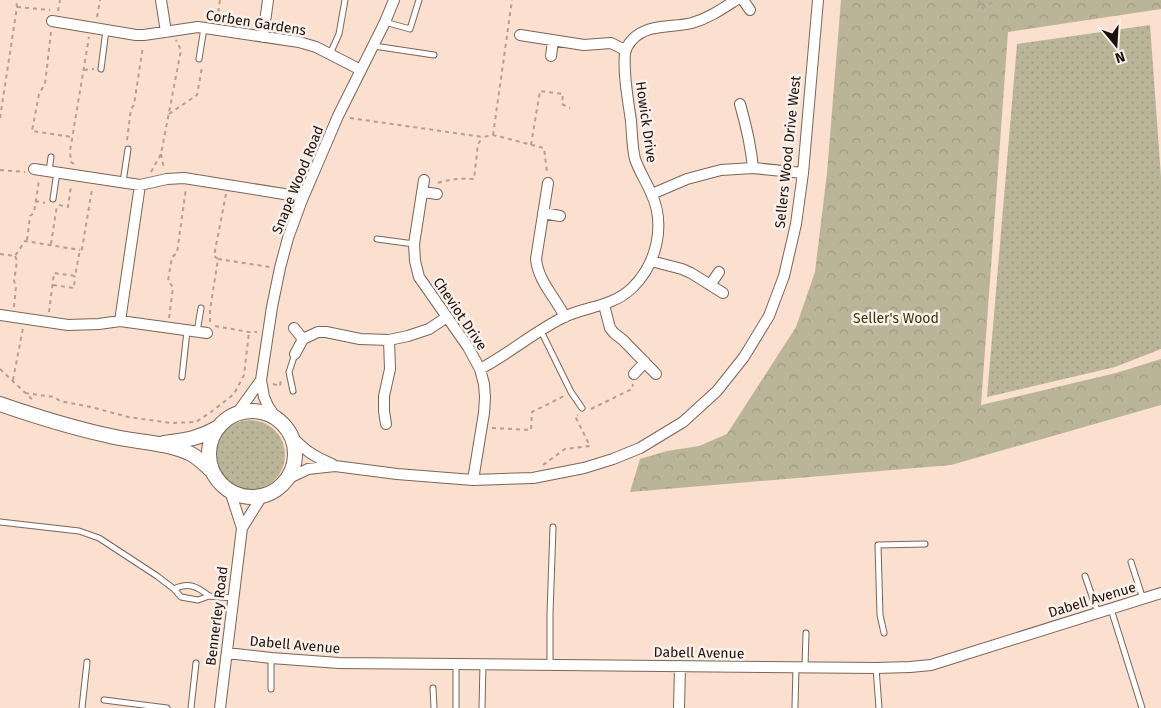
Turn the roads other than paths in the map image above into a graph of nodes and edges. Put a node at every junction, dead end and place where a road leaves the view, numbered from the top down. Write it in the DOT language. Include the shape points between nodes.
graph roads {
  1 [pos="161,0"];
  2 [pos="268,0"];
  3 [pos="345,0"];
  4 [pos="394,0"];
  5 [pos="419,0"];
  6 [pos="736,0"];
  7 [pos="742,0"];
  8 [pos="818,0"];
  9 [pos="750,10"];
  10 [pos="52,21"];
  11 [pos="385,22"];
  12 [pos="204,28"];
  13 [pos="106,30"];
  14 [pos="170,31"];
  15 [pos="520,35"];
  16 [pos="263,37"];
  17 [pos="553,41"];
  18 [pos="373,46"];
  19 [pos="625,50"];
  20 [pos="330,54"];
  21 [pos="434,55"];
  22 [pos="551,56"];
  23 [pos="199,59"];
  24 [pos="101,68"];
  25 [pos="361,70"];
  26 [pos="740,104"];
  27 [pos="128,149"];
  28 [pos="51,156"];
  29 [pos="753,168"];
  30 [pos="45,171"];
  31 [pos="803,173"];
  32 [pos="424,180"];
  33 [pos="123,182"];
  34 [pos="548,184"];
  35 [pos="140,185"];
  36 [pos="422,192"];
  37 [pos="437,194"];
  38 [pos="652,194"];
  39 [pos="53,198"];
  40 [pos="302,200"];
  41 [pos="543,214"];
  42 [pos="560,216"];
  43 [pos="376,238"];
  44 [pos="414,244"];
  45 [pos="651,261"];
  46 [pos="719,272"];
  47 [pos="710,285"];
  48 [pos="722,293"];
  49 [pos="604,305"];
  50 [pos="200,308"];
  51 [pos="0,315"];
  52 [pos="447,317"];
  53 [pos="565,317"];
  54 [pos="120,321"];
  55 [pos="294,328"];
  56 [pos="542,331"];
  57 [pos="197,332"];
  58 [pos="303,339"];
  59 [pos="389,340"];
  60 [pos="295,354"];
  61 [pos="645,362"];
  62 [pos="480,369"];
  63 [pos="634,374"];
  64 [pos="656,374"];
  65 [pos="182,377"];
  66 [pos="261,380"];
  67 [pos="293,392"];
  68 [pos="0,404"];
  69 [pos="372,410"];
  70 [pos="583,410"];
  71 [pos="384,411"];
  72 [pos="238,412"];
  73 [pos="276,418"];
  74 [pos="386,424"];
  75 [pos="217,427"];
  76 [pos="292,437"];
  77 [pos="156,444"];
  78 [pos="335,466"];
  79 [pos="212,472"];
  80 [pos="287,479"];
  81 [pos="473,480"];
  82 [pos="230,491"];
  83 [pos="262,496"];
  84 [pos="0,522"];
  85 [pos="553,527"];
  86 [pos="242,528"];
  87 [pos="925,544"];
  88 [pos="1131,562"];
  89 [pos="1085,576"];
  90 [pos="174,589"];
  91 [pos="1161,593"];
  92 [pos="209,596"];
  93 [pos="233,598"];
  94 [pos="1143,599"];
  95 [pos="1111,608"];
  96 [pos="1098,613"];
  97 [pos="806,633"];
  98 [pos="884,633"];
  99 [pos="226,653"];
  100 [pos="271,658"];
  101 [pos="87,662"];
  102 [pos="196,663"];
  103 [pos="456,664"];
  104 [pos="482,664"];
  105 [pos="550,665"];
  106 [pos="680,666"];
  107 [pos="800,668"];
  108 [pos="876,668"];
  109 [pos="433,688"];
  110 [pos="271,689"];
  111 [pos="104,700"];
  112 [pos="795,707"];
  113 [pos="82,708"];
  114 [pos="167,708"];
  115 [pos="192,708"];
  116 [pos="220,708"];
  117 [pos="434,708"];
  118 [pos="456,708"];
  119 [pos="482,708"];
  120 [pos="679,708"];
  121 [pos="879,708"];
  122 [pos="1142,708"];
  1 -- 14 [label="street"];
  2 -- 16 [label="street"];
  3 -- 20 [label="lane" via="339,34"];
  4 -- 11 [label="street, Snape Wood Road"];
  5 -- 11 [label="lane" via="410,29"];
  6 -- 19 [label="street" via="695,22 653,28 641,33"];
  7 -- 9 [label="street"];
  8 -- 31 [label="street, Sellers Wood Drive West"];
  10 -- 13 [label="street, Corben Gardens"];
  11 -- 18 [label="street, Snape Wood Road"];
  12 -- 14 [label="street, Corben Gardens"];
  12 -- 16 [label="street, Corben Gardens"];
  12 -- 23 [label="lane"];
  13 -- 14 [label="street, Corben Gardens" via="136,35"];
  13 -- 24 [label="lane"];
  15 -- 17 [label="street"];
  16 -- 20 [label="street, Corben Gardens" via="299,42"];
  17 -- 19 [label="street" via="584,45 611,43"];
  17 -- 22 [label="street"];
  18 -- 21 [label="lane"];
  18 -- 25 [label="street, Snape Wood Road"];
  19 -- 38 [label="street, Howick Drive" via="624,67 635,156 640,174"];
  20 -- 25 [label="street, Corben Gardens"];
  25 -- 40 [label="street, Snape Wood Road"];
  26 -- 29 [label="street"];
  27 -- 33 [label="lane"];
  28 -- 30 [label="lane"];
  29 -- 31 [label="street"];
  29 -- 38 [label="street" via="721,170 687,179"];
  30 -- 33 [label="street"];
  30 -- 39 [label="lane"];
  31 -- 81 [label="street, Sellers Wood Drive West" via="784,276 768,316 744,358 717,391 683,422 640,448 612,459 533,478"];
  32 -- 36 [label="street, Cheviot Drive"];
  33 -- 35 [label="street"];
  34 -- 41 [label="street"];
  35 -- 40 [label="street" via="187,178 284,194"];
  35 -- 54 [label="street"];
  36 -- 37 [label="street"];
  36 -- 44 [label="street, Cheviot Drive"];
  38 -- 45 [label="street, Howick Drive" via="658,218 657,242"];
  40 -- 66 [label="street, Snape Wood Road" via="280,268"];
  41 -- 42 [label="street"];
  41 -- 53 [label="street" via="537,268"];
  43 -- 44 [label="lane"];
  44 -- 52 [label="street, Cheviot Drive" via="419,277"];
  45 -- 47 [label="street" via="691,272"];
  45 -- 49 [label="street, Howick Drive" via="633,287"];
  46 -- 47 [label="street"];
  47 -- 48 [label="street"];
  49 -- 53 [label="street, Howick Drive"];
  49 -- 61 [label="street" via="610,328"];
  50 -- 57 [label="lane"];
  51 -- 54 [label="street" via="84,326"];
  52 -- 59 [label="street" via="429,329"];
  52 -- 62 [label="street, Cheviot Drive"];
  53 -- 56 [label="street, Howick Drive"];
  54 -- 57 [label="street"];
  55 -- 58 [label="street"];
  56 -- 62 [label="street, Howick Drive"];
  56 -- 70 [label="lane"];
  57 -- 65 [label="lane"];
  58 -- 59 [label="street" via="326,332 360,339"];
  58 -- 60 [label="street"];
  59 -- 71 [label="street" via="390,369"];
  60 -- 67 [label="lane" via="289,372"];
  61 -- 63 [label="street"];
  61 -- 64 [label="street"];
  62 -- 81 [label="street, Cheviot Drive" via="485,397"];
  66 -- 72 [label="street, Snape Wood Road"];
  66 -- 73 [label="street, Snape Wood Road" via="264,397"];
  68 -- 77 [label="street" via="108,436"];
  69 -- 71 [label="street"];
  71 -- 74 [label="street"];
  72 -- 73 [label="street" via="256,410"];
  72 -- 75 [label="street"];
  73 -- 76 [label="street"];
  75 -- 77 [label="street" via="196,438"];
  75 -- 79 [label="street" via="208,454"];
  76 -- 78 [label="street, Sellers Wood Drive West" via="305,451"];
  76 -- 80 [label="street" via="295,456"];
  77 -- 79 [label="street" via="192,455"];
  78 -- 80 [label="street, Sellers Wood Drive West" via="308,469"];
  78 -- 81 [label="street, Sellers Wood Drive West"];
  79 -- 82 [label="street"];
  80 -- 83 [label="street" via="276,490"];
  82 -- 83 [label="street" via="246,497"];
  82 -- 86 [label="street, Bennerley Road"];
  83 -- 86 [label="street, Bennerley Road"];
  84 -- 90 [label="lane" via="89,534"];
  85 -- 105 [label="lane"];
  86 -- 93 [label="street, Bennerley Road"];
  87 -- 98 [label="lane" via="878,545 880,615"];
  88 -- 94 [label="lane"];
  89 -- 96 [label="lane"];
  90 -- 92 [label="lane" via="181,597 198,600"];
  90 -- 92 [label="lane" via="183,584 200,588"];
  91 -- 94 [label="street, Dabell Avenue"];
  92 -- 93 [label="lane"];
  93 -- 99 [label="street, Bennerley Road"];
  94 -- 95 [label="street, Dabell Avenue"];
  95 -- 96 [label="street, Dabell Avenue"];
  95 -- 122 [label="lane"];
  96 -- 108 [label="street, Dabell Avenue" via="931,664"];
  97 -- 107 [label="lane"];
  99 -- 100 [label="street, Dabell Avenue"];
  99 -- 116 [label="street, Bennerley Road"];
  100 -- 103 [label="street, Dabell Avenue" via="339,663"];
  100 -- 110 [label="lane"];
  101 -- 113 [label="lane"];
  102 -- 115 [label="lane"];
  103 -- 104 [label="street, Dabell Avenue"];
  103 -- 118 [label="lane"];
  104 -- 105 [label="street, Dabell Avenue"];
  104 -- 119 [label="lane"];
  105 -- 106 [label="street, Dabell Avenue"];
  106 -- 107 [label="street, Dabell Avenue"];
  106 -- 120 [label="street"];
  107 -- 108 [label="street, Dabell Avenue"];
  107 -- 112 [label="lane"];
  108 -- 121 [label="lane"];
  109 -- 117 [label="lane"];
  111 -- 114 [label="lane"];
}
